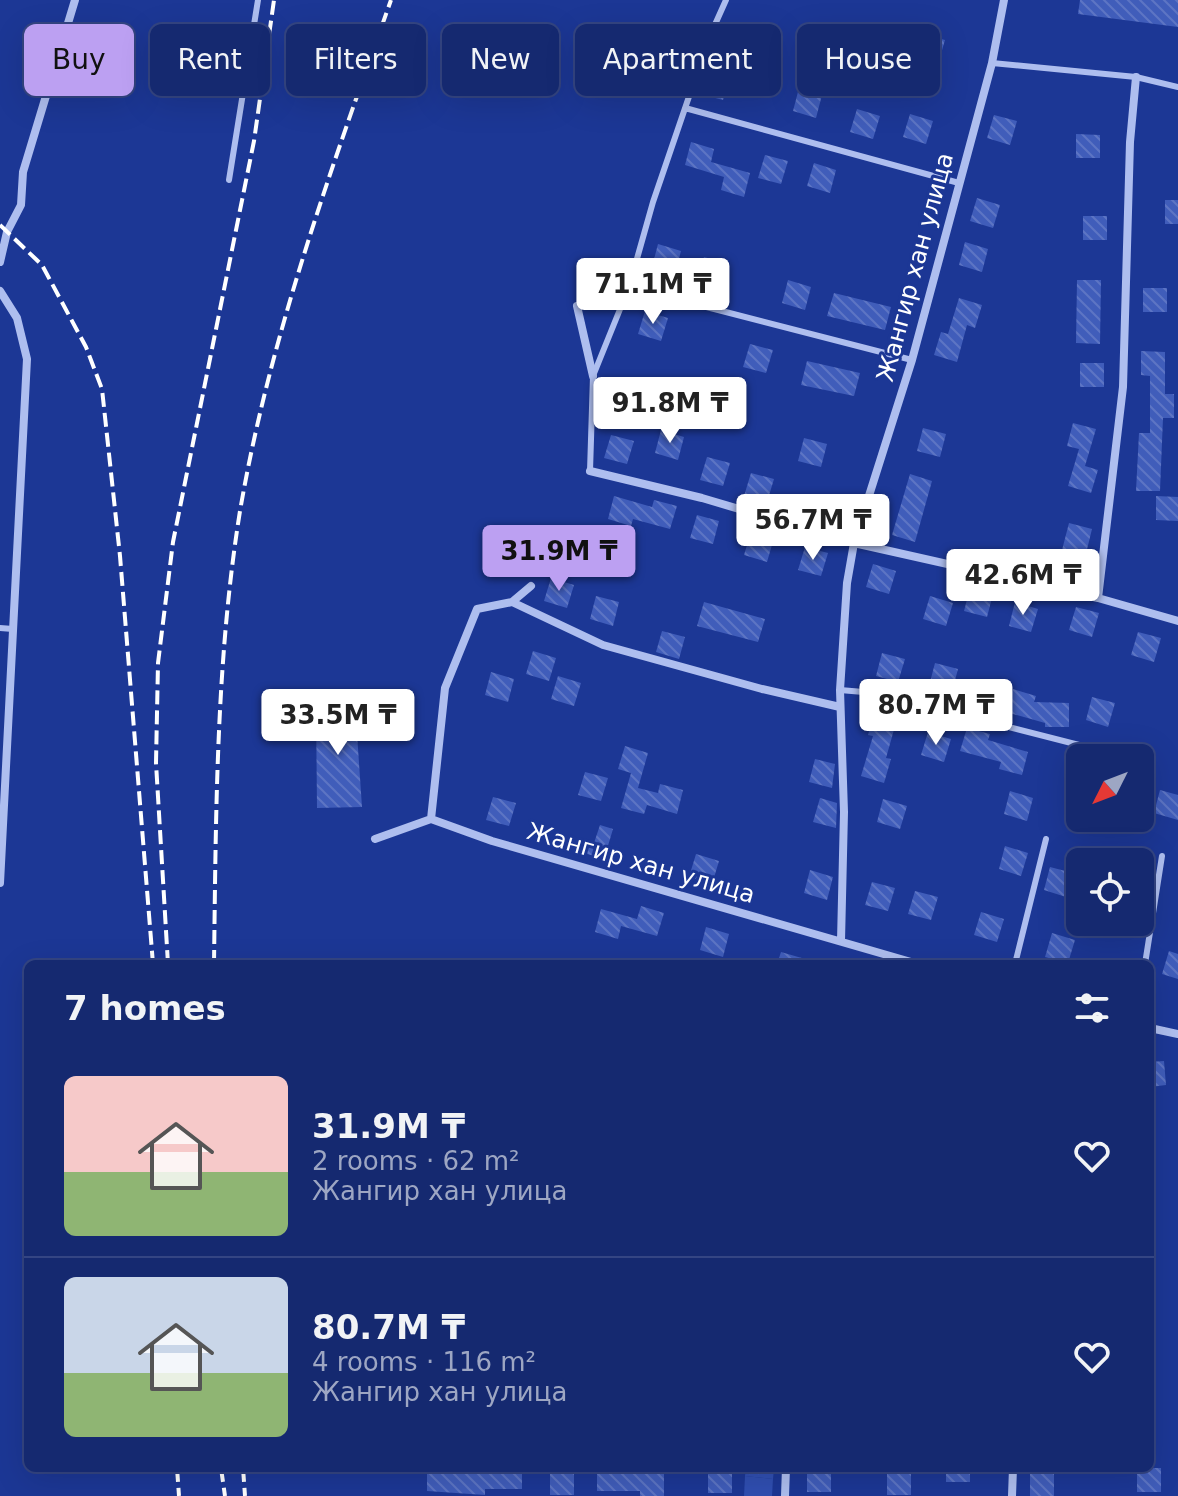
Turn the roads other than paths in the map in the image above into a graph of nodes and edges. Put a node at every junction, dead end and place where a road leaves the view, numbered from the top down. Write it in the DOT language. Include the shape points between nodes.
graph roads {
  1 [pos="75,0"];
  2 [pos="258,0"];
  3 [pos="726,0"];
  4 [pos="1004,0"];
  5 [pos="992,63"];
  6 [pos="1136,77"];
  7 [pos="1178,87"];
  8 [pos="685,108"];
  9 [pos="229,180"];
  10 [pos="959,183"];
  11 [pos="0,262"];
  12 [pos="629,287"];
  13 [pos="0,291"];
  14 [pos="577,306"];
  15 [pos="912,360"];
  16 [pos="593,376"];
  17 [pos="590,471"];
  18 [pos="854,543"];
  19 [pos="531,586"];
  20 [pos="1098,598"];
  21 [pos="512,602"];
  22 [pos="1178,621"];
  23 [pos="0,628"];
  24 [pos="13,629"];
  25 [pos="840,690"];
  26 [pos="840,707"];
  27 [pos="1075,744"];
  28 [pos="431,819"];
  29 [pos="375,839"];
  30 [pos="1046,839"];
  31 [pos="1162,856"];
  32 [pos="0,883"];
  33 [pos="841,941"];
  34 [pos="905,960"];
  35 [pos="1016,960"];
  36 [pos="1146,960"];
  37 [pos="1154,1029"];
  38 [pos="1178,1034"];
  39 [pos="786,1472"];
  40 [pos="1013,1472"];
  41 [pos="785,1496"];
  42 [pos="1012,1496"];
  1 -- 11 [label="street" via="23,172 21,205"];
  2 -- 9 [label="lane"];
  3 -- 8 [label="lane"];
  4 -- 5 [label="street, Жангир хан улица"];
  5 -- 6 [label="lane"];
  5 -- 10 [label="street, Жангир хан улица"];
  6 -- 7 [label="lane"];
  6 -- 20 [label="street" via="1123,387"];
  8 -- 10 [label="lane"];
  8 -- 12 [label="lane"];
  10 -- 15 [label="street, Жангир хан улица"];
  12 -- 15 [label="lane"];
  12 -- 16 [label="lane"];
  13 -- 24 [label="street" via="17,318 27,359"];
  14 -- 16 [label="street"];
  15 -- 18 [label="street, Жангир хан улица"];
  16 -- 17 [label="lane"];
  17 -- 18 [label="street"];
  18 -- 20 [label="street"];
  18 -- 25 [label="street, Жангир хан улица"];
  19 -- 21 [label="street"];
  20 -- 22 [label="street"];
  21 -- 26 [label="street" via="603,645"];
  21 -- 28 [label="street" via="477,609 445,688"];
  23 -- 24 [label="lane"];
  24 -- 32 [label="street"];
  25 -- 26 [label="street, Жангир хан улица"];
  25 -- 27 [label="lane" via="890,697"];
  26 -- 33 [label="street, Жангир хан улица"];
  28 -- 29 [label="street"];
  28 -- 33 [label="street, Жангир хан улица"];
  30 -- 35 [label="lane"];
  31 -- 36 [label="lane"];
  33 -- 34 [label="street, Жангир хан улица"];
  37 -- 38 [label="street"];
  39 -- 41 [label="street"];
  40 -- 42 [label="street"];
}
